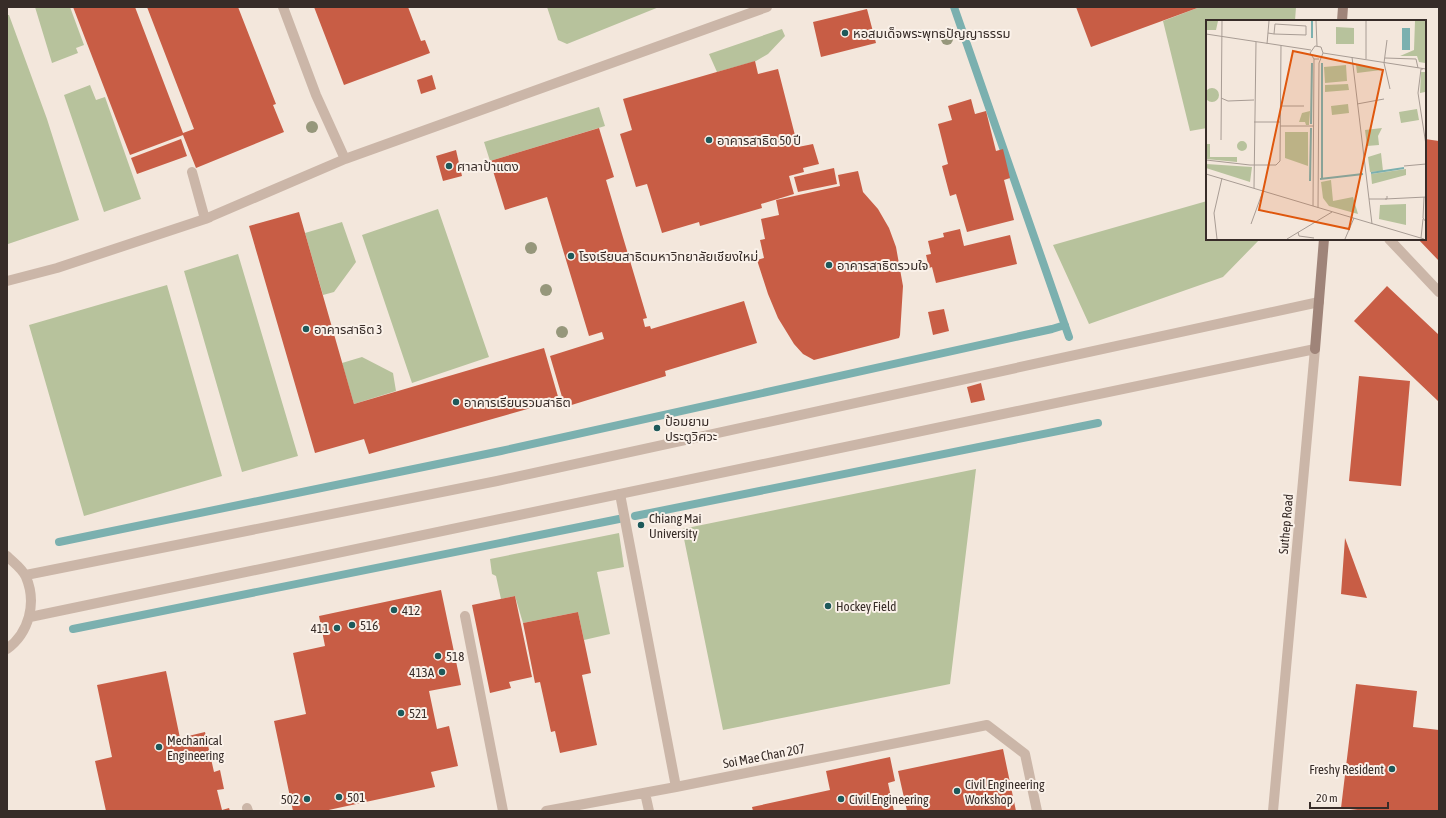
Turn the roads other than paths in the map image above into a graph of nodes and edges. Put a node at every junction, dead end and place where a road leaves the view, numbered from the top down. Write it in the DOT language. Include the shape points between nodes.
graph roads {
  1 [pos="283,7"];
  2 [pos="767,7"];
  3 [pos="1343,7"];
  4 [pos="1342,20"];
  5 [pos="344,159"];
  6 [pos="192,172"];
  7 [pos="205,220"];
  8 [pos="1324,240"];
  9 [pos="1391,240"];
  10 [pos="7,281"];
  11 [pos="1439,292"];
  12 [pos="1319,302"];
  13 [pos="1314,349"];
  14 [pos="620,494"];
  15 [pos="7,556"];
  16 [pos="26,575"];
  17 [pos="465,616"];
  18 [pos="30,617"];
  19 [pos="7,649"];
  20 [pos="676,787"];
  21 [pos="645,793"];
  22 [pos="503,811"];
  23 [pos="546,811"];
  24 [pos="649,811"];
  25 [pos="1037,811"];
  26 [pos="1273,811"];
  1 -- 5 [label="street" via="316,95"];
  2 -- 5 [label="street"];
  3 -- 4 [label="main road"];
  5 -- 7 [label="street"];
  6 -- 7 [label="street"];
  7 -- 10 [label="street" via="57,268"];
  8 -- 12 [label="main road, Suthep Road"];
  9 -- 11 [label="street"];
  12 -- 13 [label="main road, Suthep Road"];
  12 -- 16 [label="street" via="496,481"];
  13 -- 14 [label="street"];
  13 -- 26 [label="street, Suthep Road"];
  14 -- 18 [label="street"];
  14 -- 20 [label="street"];
  15 -- 16 [label="street"];
  16 -- 18 [label="street" via="30,591"];
  17 -- 22 [label="street"];
  18 -- 19 [label="street" via="18,641"];
  20 -- 21 [label="street, Soi Mae Chan 207"];
  20 -- 25 [label="street, Soi Mae Chan 207" via="987,725 1025,754"];
  21 -- 23 [label="street, Soi Mae Chan 207"];
  21 -- 24 [label="street"];
}
